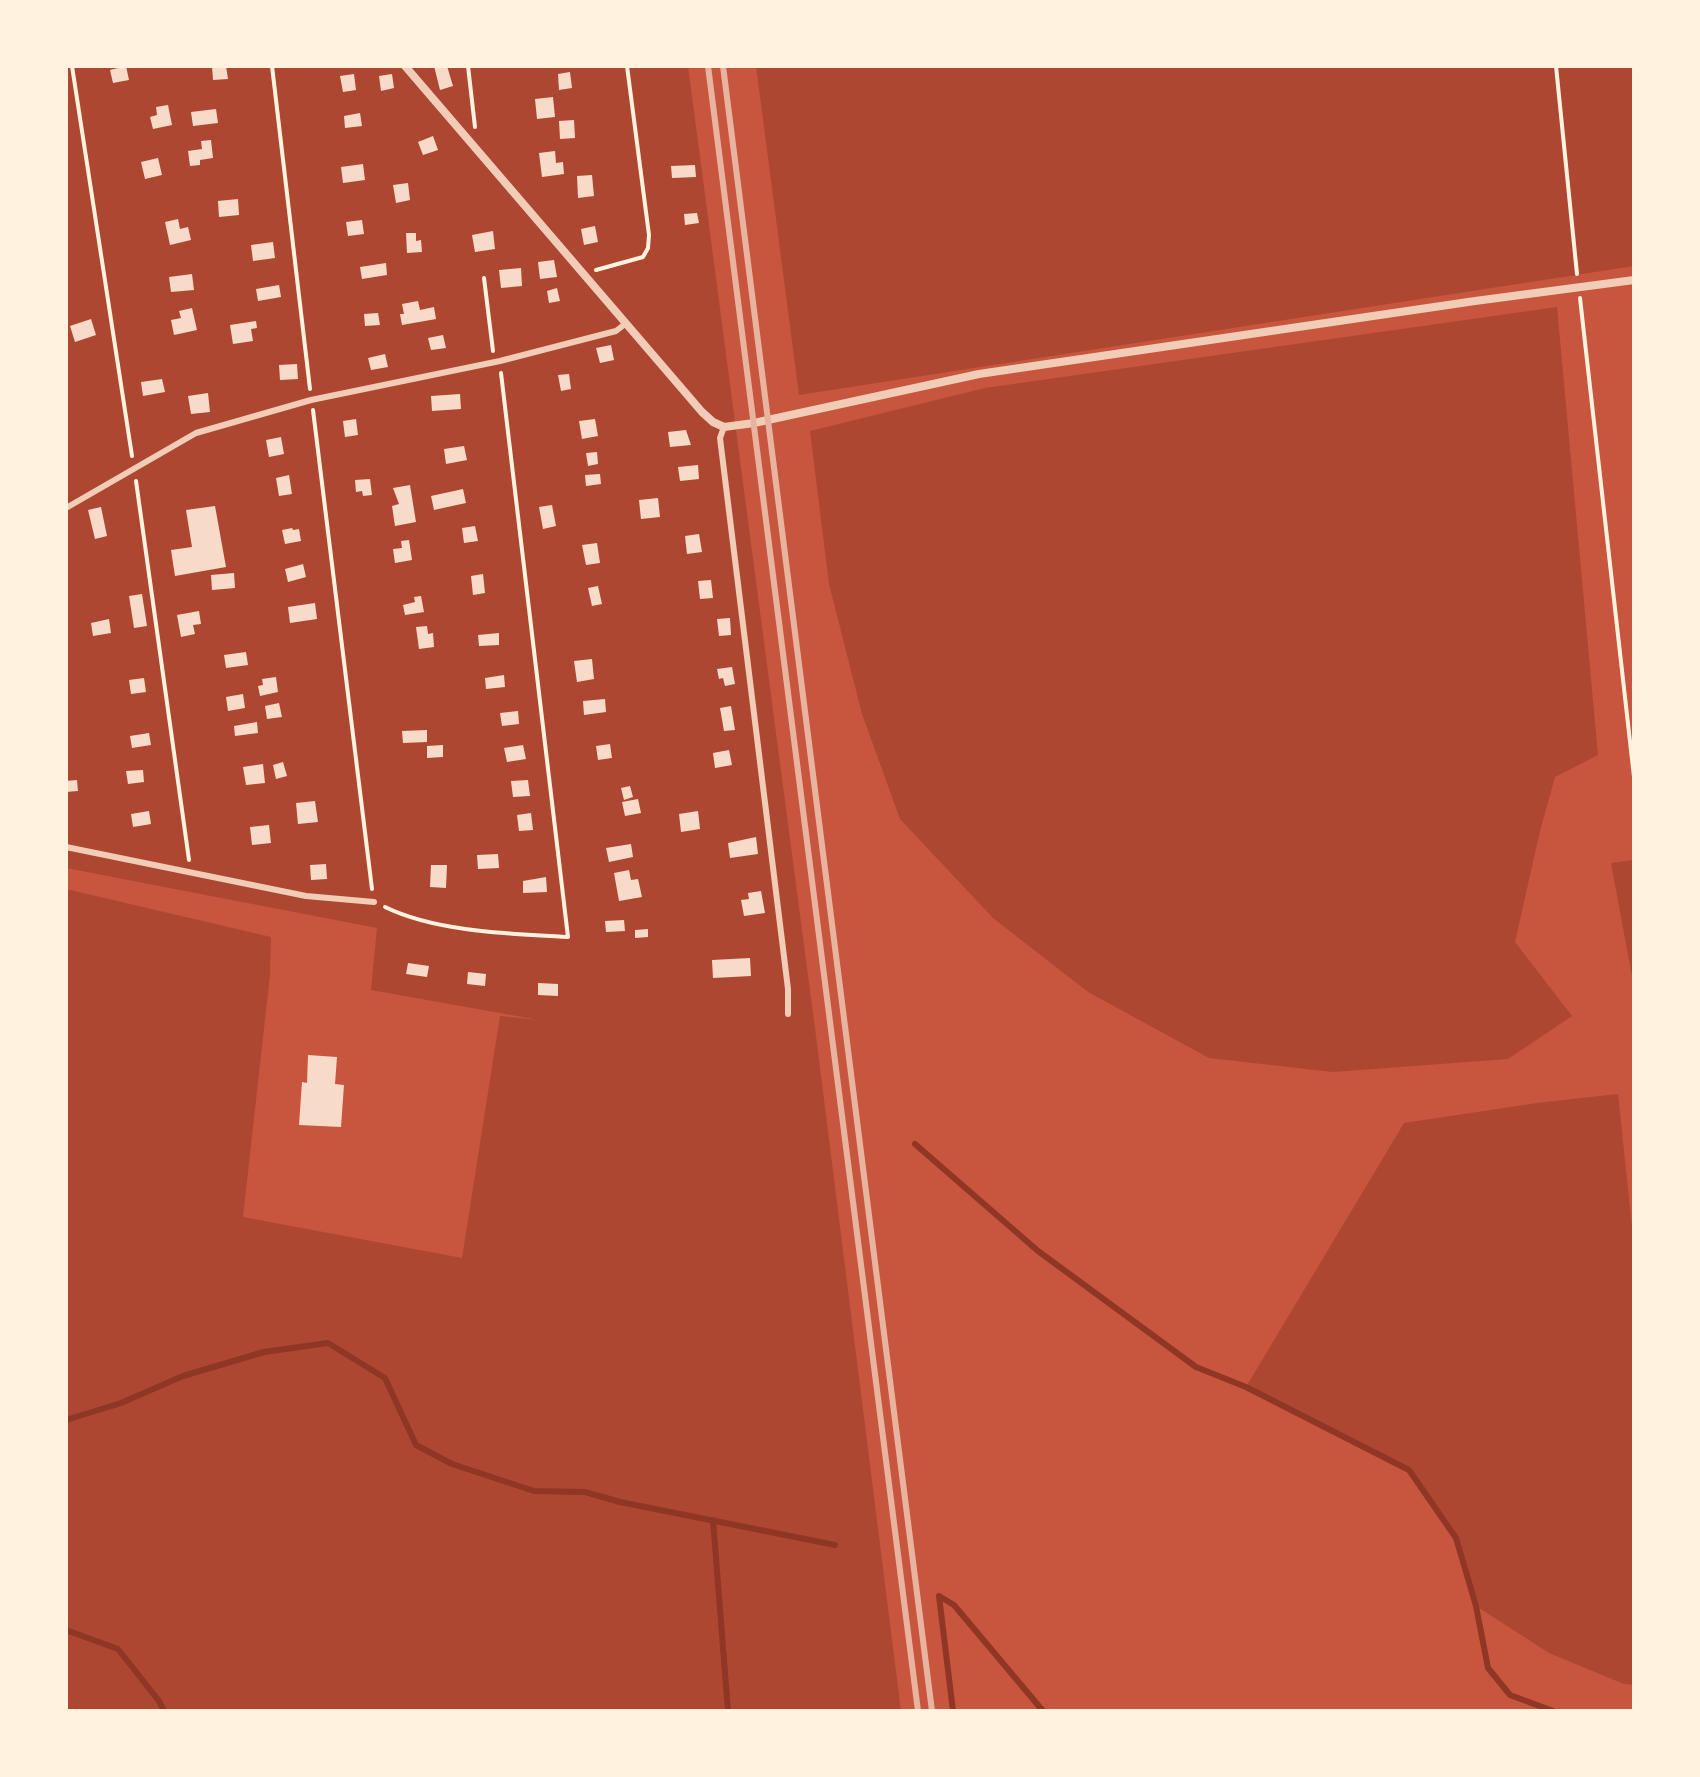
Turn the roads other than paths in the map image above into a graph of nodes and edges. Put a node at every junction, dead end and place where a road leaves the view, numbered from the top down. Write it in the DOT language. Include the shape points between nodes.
graph roads {
  1 [pos="405,66"];
  2 [pos="1634,280"];
  3 [pos="625,324"];
  4 [pos="724,427"];
  5 [pos="66,508"];
  6 [pos="66,847"];
  7 [pos="374,902"];
  8 [pos="788,1014"];
  1 -- 3 [label="street"];
  2 -- 4 [label="street" via="979,374"];
  3 -- 4 [label="street" via="702,412"];
  3 -- 5 [label="lane" via="616,331 311,400 196,433"];
  4 -- 8 [label="lane" via="720,438"];
  6 -- 7 [label="lane" via="306,896"];
}
